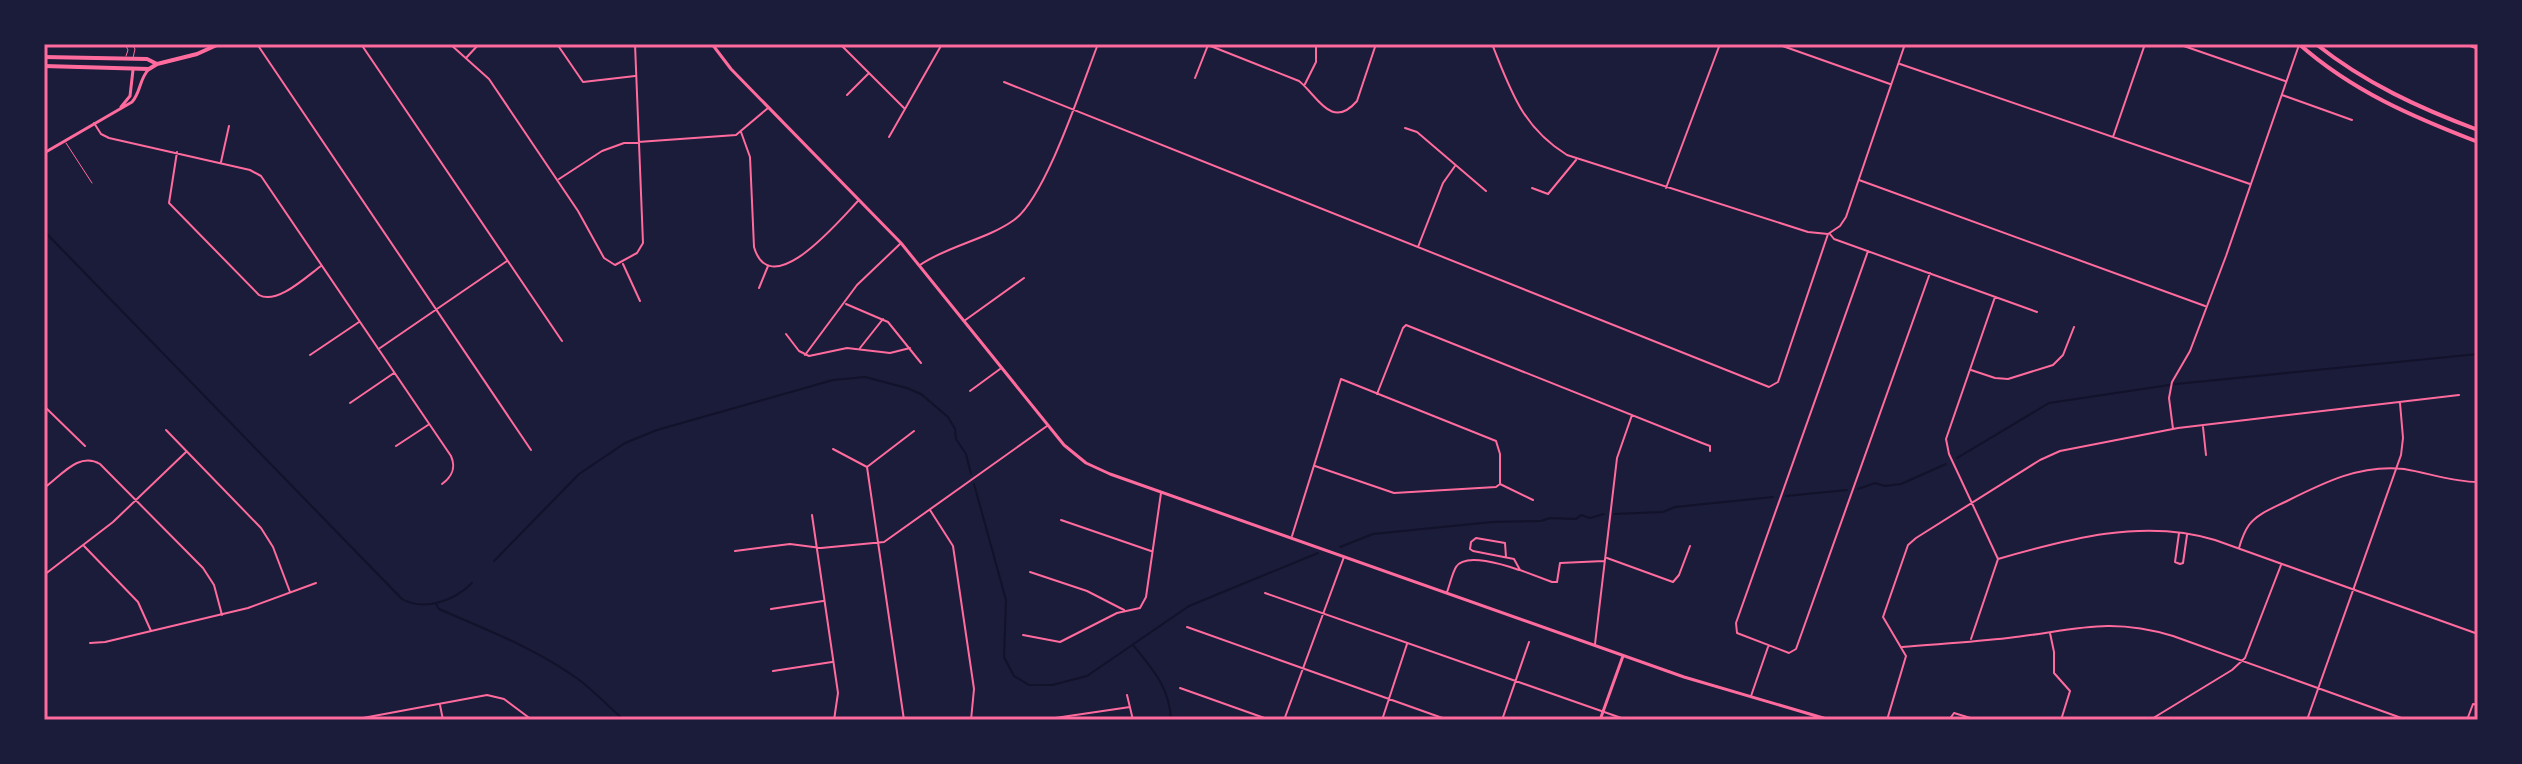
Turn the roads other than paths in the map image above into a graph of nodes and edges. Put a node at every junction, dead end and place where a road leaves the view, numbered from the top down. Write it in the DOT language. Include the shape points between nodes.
graph roads {
  1 [pos="125,44"];
  2 [pos="132,44"];
  3 [pos="217,44"];
  4 [pos="257,44"];
  5 [pos="361,44"];
  6 [pos="450,44"];
  7 [pos="479,44"];
  8 [pos="557,44"];
  9 [pos="635,44"];
  10 [pos="712,44"];
  11 [pos="840,44"];
  12 [pos="942,44"];
  13 [pos="1098,44"];
  14 [pos="1208,44"];
  15 [pos="1316,44"];
  16 [pos="1376,44"];
  17 [pos="1492,44"];
  18 [pos="1720,44"];
  19 [pos="1777,44"];
  20 [pos="1905,44"];
  21 [pos="2145,44"];
  22 [pos="2178,44"];
  23 [pos="2299,44"];
  24 [pos="2316,44"];
  25 [pos="2465,44"];
  26 [pos="2478,49"];
  27 [pos="44,57"];
  28 [pos="466,59"];
  29 [pos="120,60"];
  30 [pos="132,60"];
  31 [pos="154,63"];
  32 [pos="1899,63"];
  33 [pos="44,66"];
  34 [pos="149,69"];
  35 [pos="116,70"];
  36 [pos="133,70"];
  37 [pos="869,73"];
  38 [pos="637,75"];
  39 [pos="1195,78"];
  40 [pos="1004,82"];
  41 [pos="2286,82"];
  42 [pos="1304,85"];
  43 [pos="1891,85"];
  44 [pos="847,95"];
  45 [pos="2282,95"];
  46 [pos="769,107"];
  47 [pos="118,109"];
  48 [pos="905,109"];
  49 [pos="1072,110"];
  50 [pos="2352,120"];
  51 [pos="93,123"];
  52 [pos="229,126"];
  53 [pos="1405,128"];
  54 [pos="2478,130"];
  55 [pos="741,132"];
  56 [pos="889,137"];
  57 [pos="2113,137"];
  58 [pos="64,141"];
  59 [pos="639,141"];
  60 [pos="2478,142"];
  61 [pos="177,152"];
  62 [pos="44,153"];
  63 [pos="1577,159"];
  64 [pos="221,163"];
  65 [pos="1456,165"];
  66 [pos="557,180"];
  67 [pos="1859,180"];
  68 [pos="92,183"];
  69 [pos="2251,184"];
  70 [pos="1532,188"];
  71 [pos="1666,188"];
  72 [pos="1486,191"];
  73 [pos="860,199"];
  74 [pos="1829,234"];
  75 [pos="901,243"];
  76 [pos="1418,247"];
  77 [pos="1868,251"];
  78 [pos="508,261"];
  79 [pos="622,263"];
  80 [pos="322,265"];
  81 [pos="768,265"];
  82 [pos="920,265"];
  83 [pos="1930,273"];
  84 [pos="1024,278"];
  85 [pos="759,288"];
  86 [pos="1995,297"];
  87 [pos="640,301"];
  88 [pos="845,303"];
  89 [pos="2207,307"];
  90 [pos="436,311"];
  91 [pos="2037,312"];
  92 [pos="883,319"];
  93 [pos="964,321"];
  94 [pos="360,322"];
  95 [pos="2074,327"];
  96 [pos="786,334"];
  97 [pos="562,341"];
  98 [pos="910,348"];
  99 [pos="379,349"];
  100 [pos="860,349"];
  101 [pos="310,355"];
  102 [pos="805,355"];
  103 [pos="921,363"];
  104 [pos="1001,369"];
  105 [pos="1970,369"];
  106 [pos="395,373"];
  107 [pos="970,391"];
  108 [pos="1377,394"];
  109 [pos="2459,395"];
  110 [pos="2400,402"];
  111 [pos="350,403"];
  112 [pos="44,406"];
  113 [pos="1632,415"];
  114 [pos="429,424"];
  115 [pos="2203,425"];
  116 [pos="1047,426"];
  117 [pos="2173,429"];
  118 [pos="166,430"];
  119 [pos="914,431"];
  120 [pos="85,446"];
  121 [pos="396,446"];
  122 [pos="833,449"];
  123 [pos="531,450"];
  124 [pos="187,451"];
  125 [pos="1710,451"];
  126 [pos="2206,455"];
  127 [pos="1314,466"];
  128 [pos="867,467"];
  129 [pos="2396,469"];
  130 [pos="2478,482"];
  131 [pos="442,484"];
  132 [pos="1500,484"];
  133 [pos="44,488"];
  134 [pos="1162,492"];
  135 [pos="137,500"];
  136 [pos="1533,500"];
  137 [pos="1973,502"];
  138 [pos="930,510"];
  139 [pos="812,515"];
  140 [pos="1061,520"];
  141 [pos="2179,532"];
  142 [pos="2187,533"];
  143 [pos="1292,537"];
  144 [pos="879,542"];
  145 [pos="83,545"];
  146 [pos="1690,546"];
  147 [pos="817,547"];
  148 [pos="2239,548"];
  149 [pos="735,551"];
  150 [pos="1153,551"];
  151 [pos="1344,556"];
  152 [pos="1506,557"];
  153 [pos="1606,559"];
  154 [pos="1998,559"];
  155 [pos="2281,563"];
  156 [pos="1520,570"];
  157 [pos="1030,572"];
  158 [pos="44,575"];
  159 [pos="316,583"];
  160 [pos="2353,590"];
  161 [pos="1447,592"];
  162 [pos="290,593"];
  163 [pos="1265,593"];
  164 [pos="824,601"];
  165 [pos="771,609"];
  166 [pos="1125,611"];
  167 [pos="1323,612"];
  168 [pos="222,615"];
  169 [pos="1187,627"];
  170 [pos="151,632"];
  171 [pos="2050,632"];
  172 [pos="2478,634"];
  173 [pos="1023,635"];
  174 [pos="1970,641"];
  175 [pos="1408,642"];
  176 [pos="1529,642"];
  177 [pos="90,643"];
  178 [pos="1594,645"];
  179 [pos="1769,646"];
  180 [pos="1902,647"];
  181 [pos="1623,656"];
  182 [pos="833,662"];
  183 [pos="2241,662"];
  184 [pos="1303,668"];
  185 [pos="773,671"];
  186 [pos="1515,681"];
  187 [pos="1180,688"];
  188 [pos="2318,688"];
  189 [pos="1127,695"];
  190 [pos="1751,696"];
  191 [pos="1390,699"];
  192 [pos="440,703"];
  193 [pos="2478,705"];
  194 [pos="1130,707"];
  195 [pos="1603,711"];
  196 [pos="1055,718"];
  197 [pos="360,719"];
  198 [pos="352,720"];
  199 [pos="443,720"];
  200 [pos="532,720"];
  201 [pos="834,720"];
  202 [pos="904,720"];
  203 [pos="971,720"];
  204 [pos="1133,720"];
  205 [pos="1270,720"];
  206 [pos="1284,720"];
  207 [pos="1382,720"];
  208 [pos="1448,720"];
  209 [pos="1502,720"];
  210 [pos="1600,720"];
  211 [pos="1627,720"];
  212 [pos="1830,720"];
  213 [pos="1887,720"];
  214 [pos="1949,720"];
  215 [pos="1977,720"];
  216 [pos="2061,720"];
  217 [pos="2150,720"];
  218 [pos="2307,720"];
  219 [pos="2407,720"];
  220 [pos="2467,720"];
  1 -- 29 [label="lane" via="128,53"];
  2 -- 30 [label="lane"];
  3 -- 31 [label="highway" via="189,57"];
  4 -- 90 [label="street"];
  5 -- 78 [label="street"];
  6 -- 28 [label="street"];
  7 -- 28 [label="street"];
  8 -- 38 [label="street" via="583,82"];
  9 -- 38 [label="street"];
  10 -- 46 [label="main road"];
  11 -- 37 [label="street"];
  12 -- 48 [label="street"];
  13 -- 49 [label="street"];
  14 -- 39 [label="street"];
  14 -- 42 [label="street"];
  15 -- 42 [label="street" via="1316,62"];
  16 -- 42 [label="street" via="1359,97 1350,108 1324,108"];
  17 -- 63 [label="street" via="1524,116 1553,147"];
  18 -- 71 [label="street"];
  19 -- 43 [label="street"];
  20 -- 32 [label="street"];
  21 -- 57 [label="street"];
  22 -- 41 [label="street"];
  23 -- 41 [label="street"];
  23 -- 60 [label="highway" via="2382,101"];
  24 -- 54 [label="highway" via="2373,85"];
  25 -- 26 [label="street"];
  27 -- 29 [label="highway"];
  28 -- 66 [label="street" via="489,79"];
  29 -- 30 [label="highway"];
  30 -- 31 [label="highway"];
  30 -- 35 [label="highway"];
  31 -- 34 [label="highway"];
  31 -- 36 [label="highway"];
  32 -- 43 [label="street"];
  32 -- 57 [label="street"];
  33 -- 35 [label="highway"];
  34 -- 36 [label="highway"];
  34 -- 47 [label="main road" via="136,97"];
  35 -- 36 [label="highway"];
  36 -- 47 [label="main road" via="130,96"];
  37 -- 44 [label="street"];
  37 -- 48 [label="street"];
  38 -- 59 [label="street"];
  40 -- 49 [label="street"];
  41 -- 45 [label="street"];
  43 -- 67 [label="street"];
  45 -- 50 [label="street"];
  45 -- 69 [label="street"];
  46 -- 55 [label="street"];
  46 -- 73 [label="main road"];
  47 -- 51 [label="main road"];
  48 -- 56 [label="street"];
  49 -- 76 [label="street"];
  49 -- 82 [label="street" via="1039,191 1023,213"];
  51 -- 58 [label="main road"];
  51 -- 61 [label="street" via="109,138"];
  52 -- 64 [label="street"];
  53 -- 65 [label="street"];
  55 -- 59 [label="street"];
  55 -- 81 [label="street" via="750,157 754,247"];
  57 -- 69 [label="street"];
  58 -- 62 [label="main road"];
  58 -- 68 [label="lane"];
  59 -- 66 [label="street" via="602,151"];
  59 -- 79 [label="street" via="643,243"];
  61 -- 64 [label="street"];
  61 -- 80 [label="street" via="169,203 259,295 276,296"];
  63 -- 70 [label="street" via="1548,194"];
  63 -- 71 [label="street"];
  64 -- 80 [label="street" via="261,176"];
  65 -- 72 [label="street"];
  65 -- 76 [label="street" via="1443,183"];
  66 -- 79 [label="street" via="604,258 612,265"];
  67 -- 74 [label="street" via="1846,217"];
  67 -- 89 [label="street"];
  69 -- 89 [label="street"];
  71 -- 74 [label="street"];
  73 -- 75 [label="main road"];
  73 -- 81 [label="street" via="826,236 790,262"];
  74 -- 76 [label="street" via="1778,382 1771,387"];
  74 -- 77 [label="street"];
  75 -- 82 [label="main road"];
  75 -- 88 [label="street"];
  77 -- 83 [label="street"];
  77 -- 179 [label="street" via="1736,623 1740,635"];
  78 -- 90 [label="street"];
  78 -- 97 [label="street"];
  79 -- 87 [label="street"];
  80 -- 94 [label="street"];
  81 -- 85 [label="street"];
  82 -- 93 [label="main road"];
  83 -- 86 [label="street"];
  83 -- 179 [label="street" via="1798,646 1789,653"];
  84 -- 93 [label="street"];
  86 -- 91 [label="street"];
  86 -- 105 [label="street"];
  88 -- 92 [label="street"];
  88 -- 102 [label="street"];
  89 -- 117 [label="street" via="2170,390"];
  90 -- 99 [label="street"];
  90 -- 123 [label="street"];
  92 -- 98 [label="street"];
  92 -- 100 [label="street"];
  93 -- 104 [label="main road"];
  94 -- 99 [label="street"];
  94 -- 101 [label="street"];
  95 -- 105 [label="street" via="2053,365 2008,379"];
  96 -- 102 [label="street"];
  98 -- 100 [label="street" via="890,353"];
  98 -- 103 [label="street"];
  99 -- 106 [label="street"];
  100 -- 102 [label="street"];
  104 -- 107 [label="street"];
  104 -- 116 [label="main road"];
  105 -- 137 [label="street" via="1946,444"];
  106 -- 111 [label="street"];
  106 -- 114 [label="street"];
  108 -- 113 [label="street" via="1404,324"];
  108 -- 127 [label="street" via="1341,379"];
  108 -- 132 [label="street" via="1496,441"];
  109 -- 110 [label="street"];
  110 -- 115 [label="street"];
  110 -- 129 [label="street" via="2402,447"];
  112 -- 120 [label="street"];
  113 -- 125 [label="street" via="1710,446"];
  113 -- 153 [label="street" via="1617,458"];
  114 -- 121 [label="street"];
  114 -- 131 [label="street" via="454,463"];
  115 -- 117 [label="street"];
  115 -- 126 [label="street"];
  116 -- 134 [label="main road" via="1086,463"];
  116 -- 138 [label="street"];
  117 -- 137 [label="street" via="2060,451"];
  118 -- 124 [label="street"];
  119 -- 128 [label="street"];
  122 -- 128 [label="street"];
  124 -- 135 [label="street"];
  124 -- 162 [label="street" via="261,528"];
  127 -- 132 [label="street" via="1394,493"];
  127 -- 143 [label="street"];
  128 -- 144 [label="street"];
  129 -- 130 [label="street"];
  129 -- 148 [label="street" via="2339,476 2270,510 2249,524"];
  129 -- 160 [label="street"];
  132 -- 136 [label="street"];
  133 -- 135 [label="street" via="87,459 100,464"];
  134 -- 143 [label="main road"];
  134 -- 150 [label="street"];
  135 -- 145 [label="street"];
  135 -- 168 [label="street" via="209,576"];
  137 -- 154 [label="street"];
  137 -- 180 [label="street" via="1916,538 1905,552 1883,617"];
  138 -- 144 [label="street"];
  138 -- 203 [label="street" via="953,546 974,689"];
  139 -- 147 [label="street"];
  140 -- 150 [label="street"];
  141 -- 142 [label="street"];
  141 -- 142 [label="street" via="2175,562 2180,564"];
  141 -- 154 [label="street" via="2125,532"];
  142 -- 148 [label="street"];
  143 -- 151 [label="main road"];
  144 -- 147 [label="street"];
  144 -- 202 [label="street"];
  145 -- 158 [label="street"];
  145 -- 170 [label="street" via="138,602"];
  146 -- 153 [label="street" via="1673,582"];
  147 -- 149 [label="street" via="790,544"];
  147 -- 164 [label="street"];
  148 -- 155 [label="street"];
  150 -- 166 [label="street" via="1143,605"];
  151 -- 161 [label="main road"];
  151 -- 167 [label="street"];
  152 -- 152 [label="street" via="1473,551 1471,542 1476,538 1505,543"];
  152 -- 156 [label="street"];
  153 -- 156 [label="street" via="1560,563 1557,582"];
  153 -- 178 [label="street"];
  154 -- 174 [label="street"];
  155 -- 160 [label="street"];
  155 -- 183 [label="street"];
  156 -- 161 [label="street" via="1463,560"];
  157 -- 166 [label="street" via="1087,591"];
  159 -- 162 [label="street"];
  160 -- 172 [label="street"];
  160 -- 188 [label="street"];
  161 -- 178 [label="main road"];
  162 -- 168 [label="street"];
  163 -- 167 [label="street"];
  164 -- 165 [label="street"];
  164 -- 182 [label="street"];
  166 -- 173 [label="street" via="1060,642"];
  167 -- 175 [label="street"];
  167 -- 184 [label="street"];
  168 -- 170 [label="street"];
  169 -- 184 [label="street"];
  170 -- 177 [label="street"];
  171 -- 174 [label="street"];
  171 -- 183 [label="street" via="2098,625 2138,627"];
  171 -- 216 [label="street" via="2054,673 2070,691"];
  174 -- 180 [label="street"];
  175 -- 186 [label="street"];
  175 -- 191 [label="street"];
  176 -- 186 [label="street"];
  178 -- 181 [label="main road"];
  179 -- 190 [label="street"];
  180 -- 213 [label="street" via="1906,660"];
  181 -- 190 [label="main road"];
  181 -- 195 [label="main road"];
  182 -- 185 [label="street"];
  182 -- 201 [label="street" via="838,693"];
  183 -- 188 [label="street"];
  183 -- 217 [label="street"];
  184 -- 191 [label="street"];
  184 -- 206 [label="street"];
  186 -- 195 [label="street"];
  186 -- 209 [label="street"];
  187 -- 205 [label="street"];
  188 -- 218 [label="street"];
  188 -- 219 [label="street"];
  189 -- 194 [label="street"];
  190 -- 212 [label="main road"];
  191 -- 207 [label="street"];
  191 -- 208 [label="street"];
  192 -- 197 [label="street"];
  192 -- 199 [label="street"];
  192 -- 200 [label="street" via="492,695"];
  193 -- 220 [label="street" via="2473,704"];
  194 -- 196 [label="street"];
  194 -- 204 [label="street"];
  195 -- 210 [label="main road"];
  195 -- 211 [label="street"];
  197 -- 198 [label="street"];
  214 -- 215 [label="street" via="1954,713"];
}
